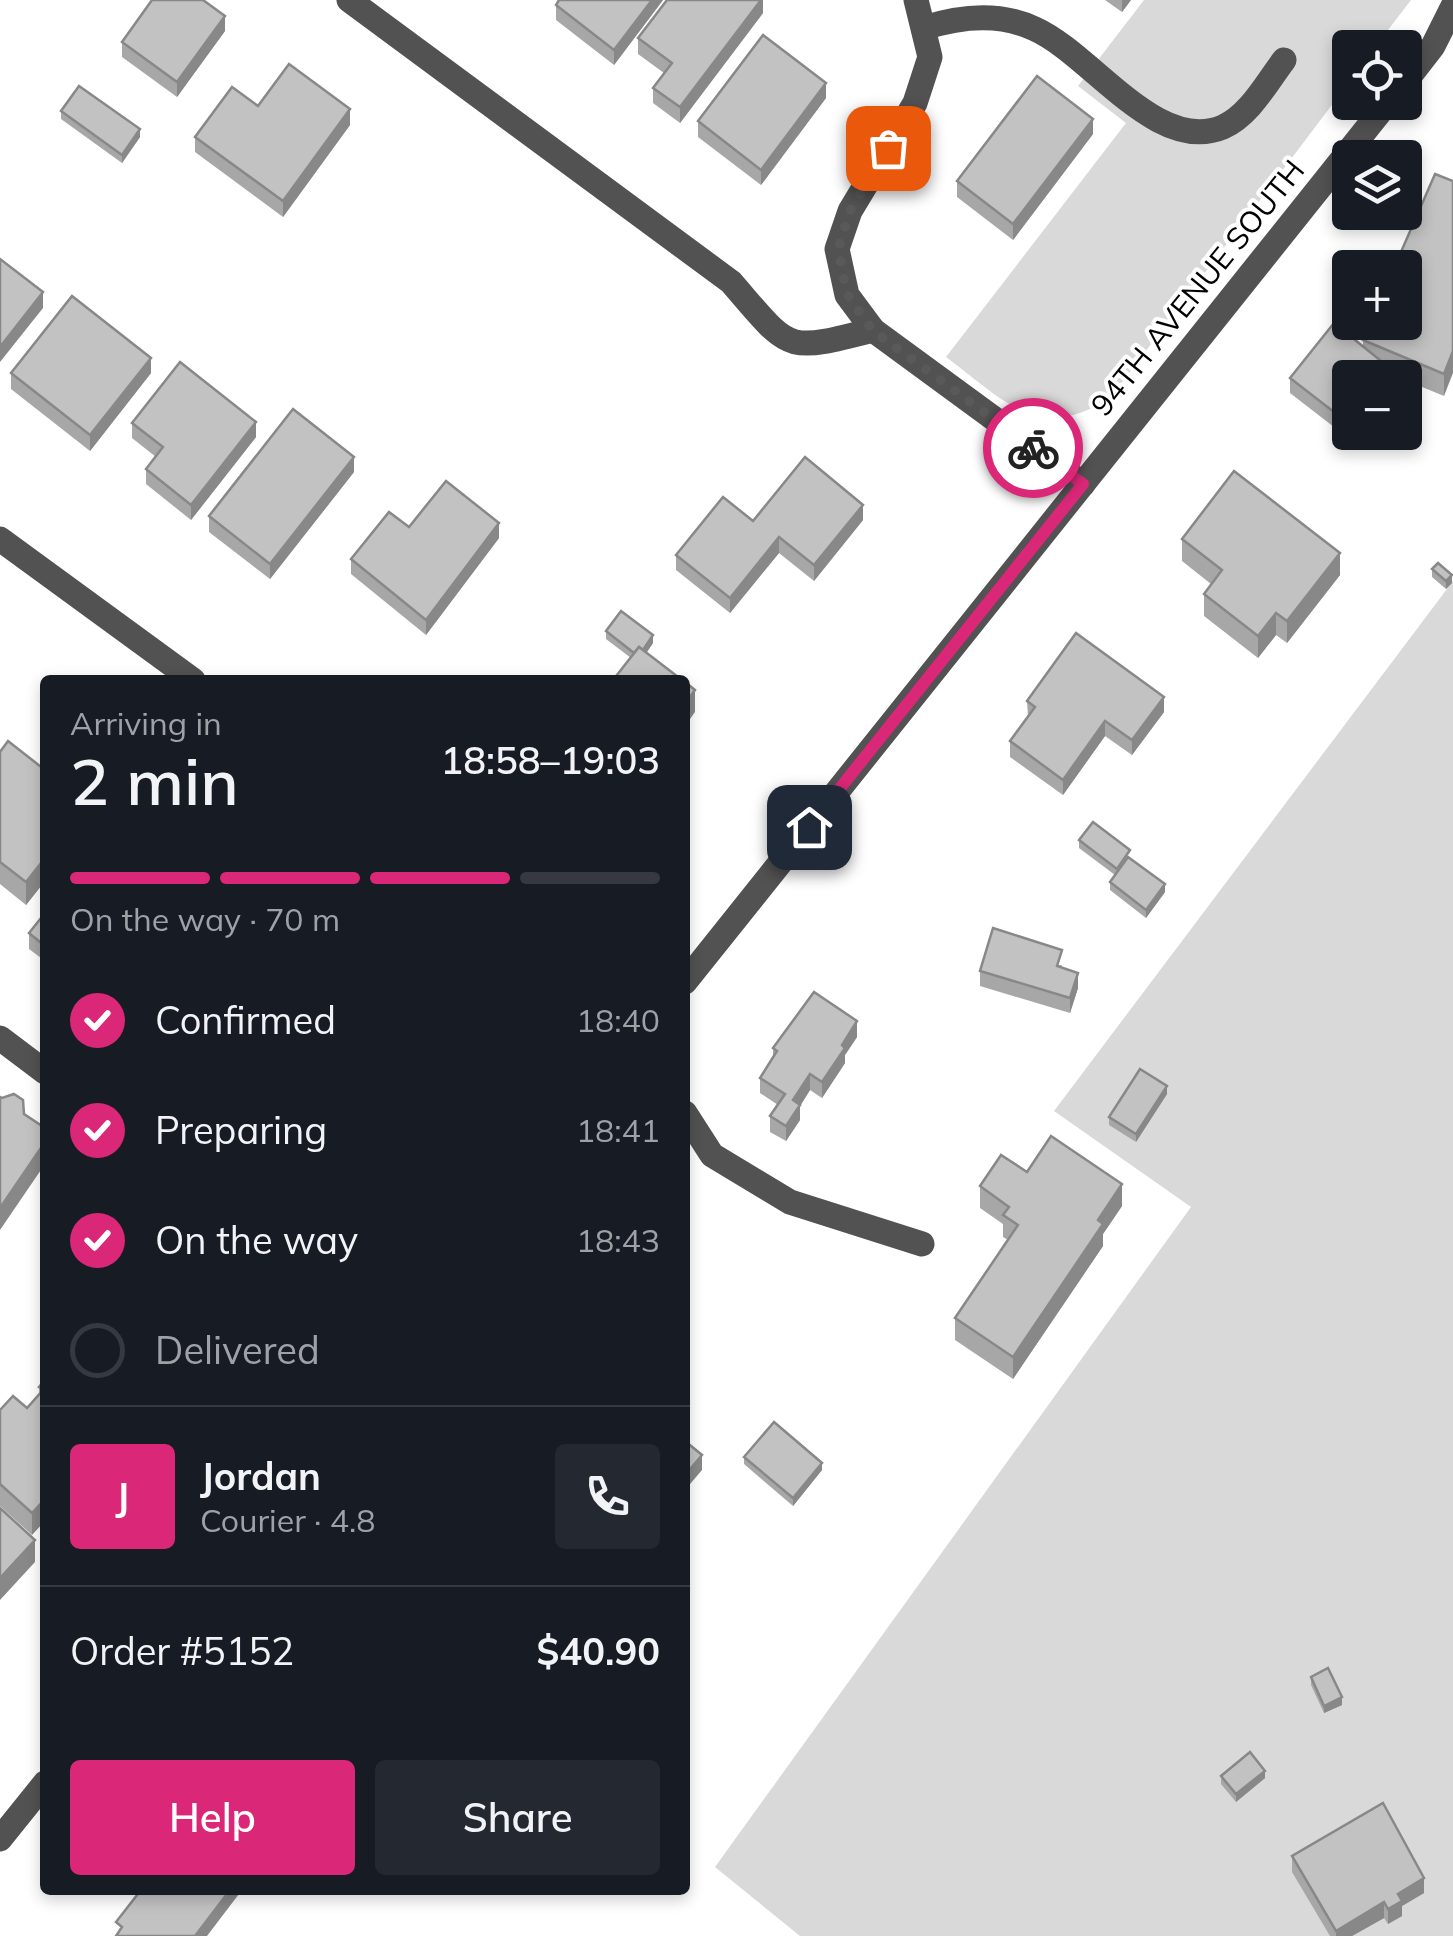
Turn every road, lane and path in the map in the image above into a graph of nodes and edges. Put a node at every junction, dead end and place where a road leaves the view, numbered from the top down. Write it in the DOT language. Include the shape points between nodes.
graph roads {
  1 [pos="350,0"];
  2 [pos="916,0"];
  3 [pos="1453,6"];
  4 [pos="924,28"];
  5 [pos="1443,38"];
  6 [pos="1284,60"];
  7 [pos="1422,62"];
  8 [pos="1374,120"];
  9 [pos="872,330"];
  10 [pos="1083,484"];
  11 [pos="0,538"];
  12 [pos="186,675"];
  13 [pos="690,976"];
  14 [pos="0,1038"];
  15 [pos="40,1068"];
  16 [pos="690,1121"];
  17 [pos="922,1244"];
  18 [pos="40,1789"];
  19 [pos="0,1839"];
  1 -- 9 [label="street" via="731,282 776,334 805,348"];
  2 -- 4 [label="street"];
  3 -- 5 [label="street"];
  4 -- 6 [label="street" via="978,16 1036,29 1158,121 1188,132 1224,126 1241,115"];
  4 -- 9 [label="street" via="930,56 916,103 850,211 838,249 847,294"];
  5 -- 7 [label="street"];
  8 -- 10 [label="street, 94TH AVENUE SOUTH"];
  9 -- 10 [label="street"];
  10 -- 13 [label="street, 94TH AVENUE SOUTH"];
  11 -- 12 [label="street"];
  14 -- 15 [label="street"];
  16 -- 17 [label="street" via="712,1155 790,1202"];
  18 -- 19 [label="street"];
}
